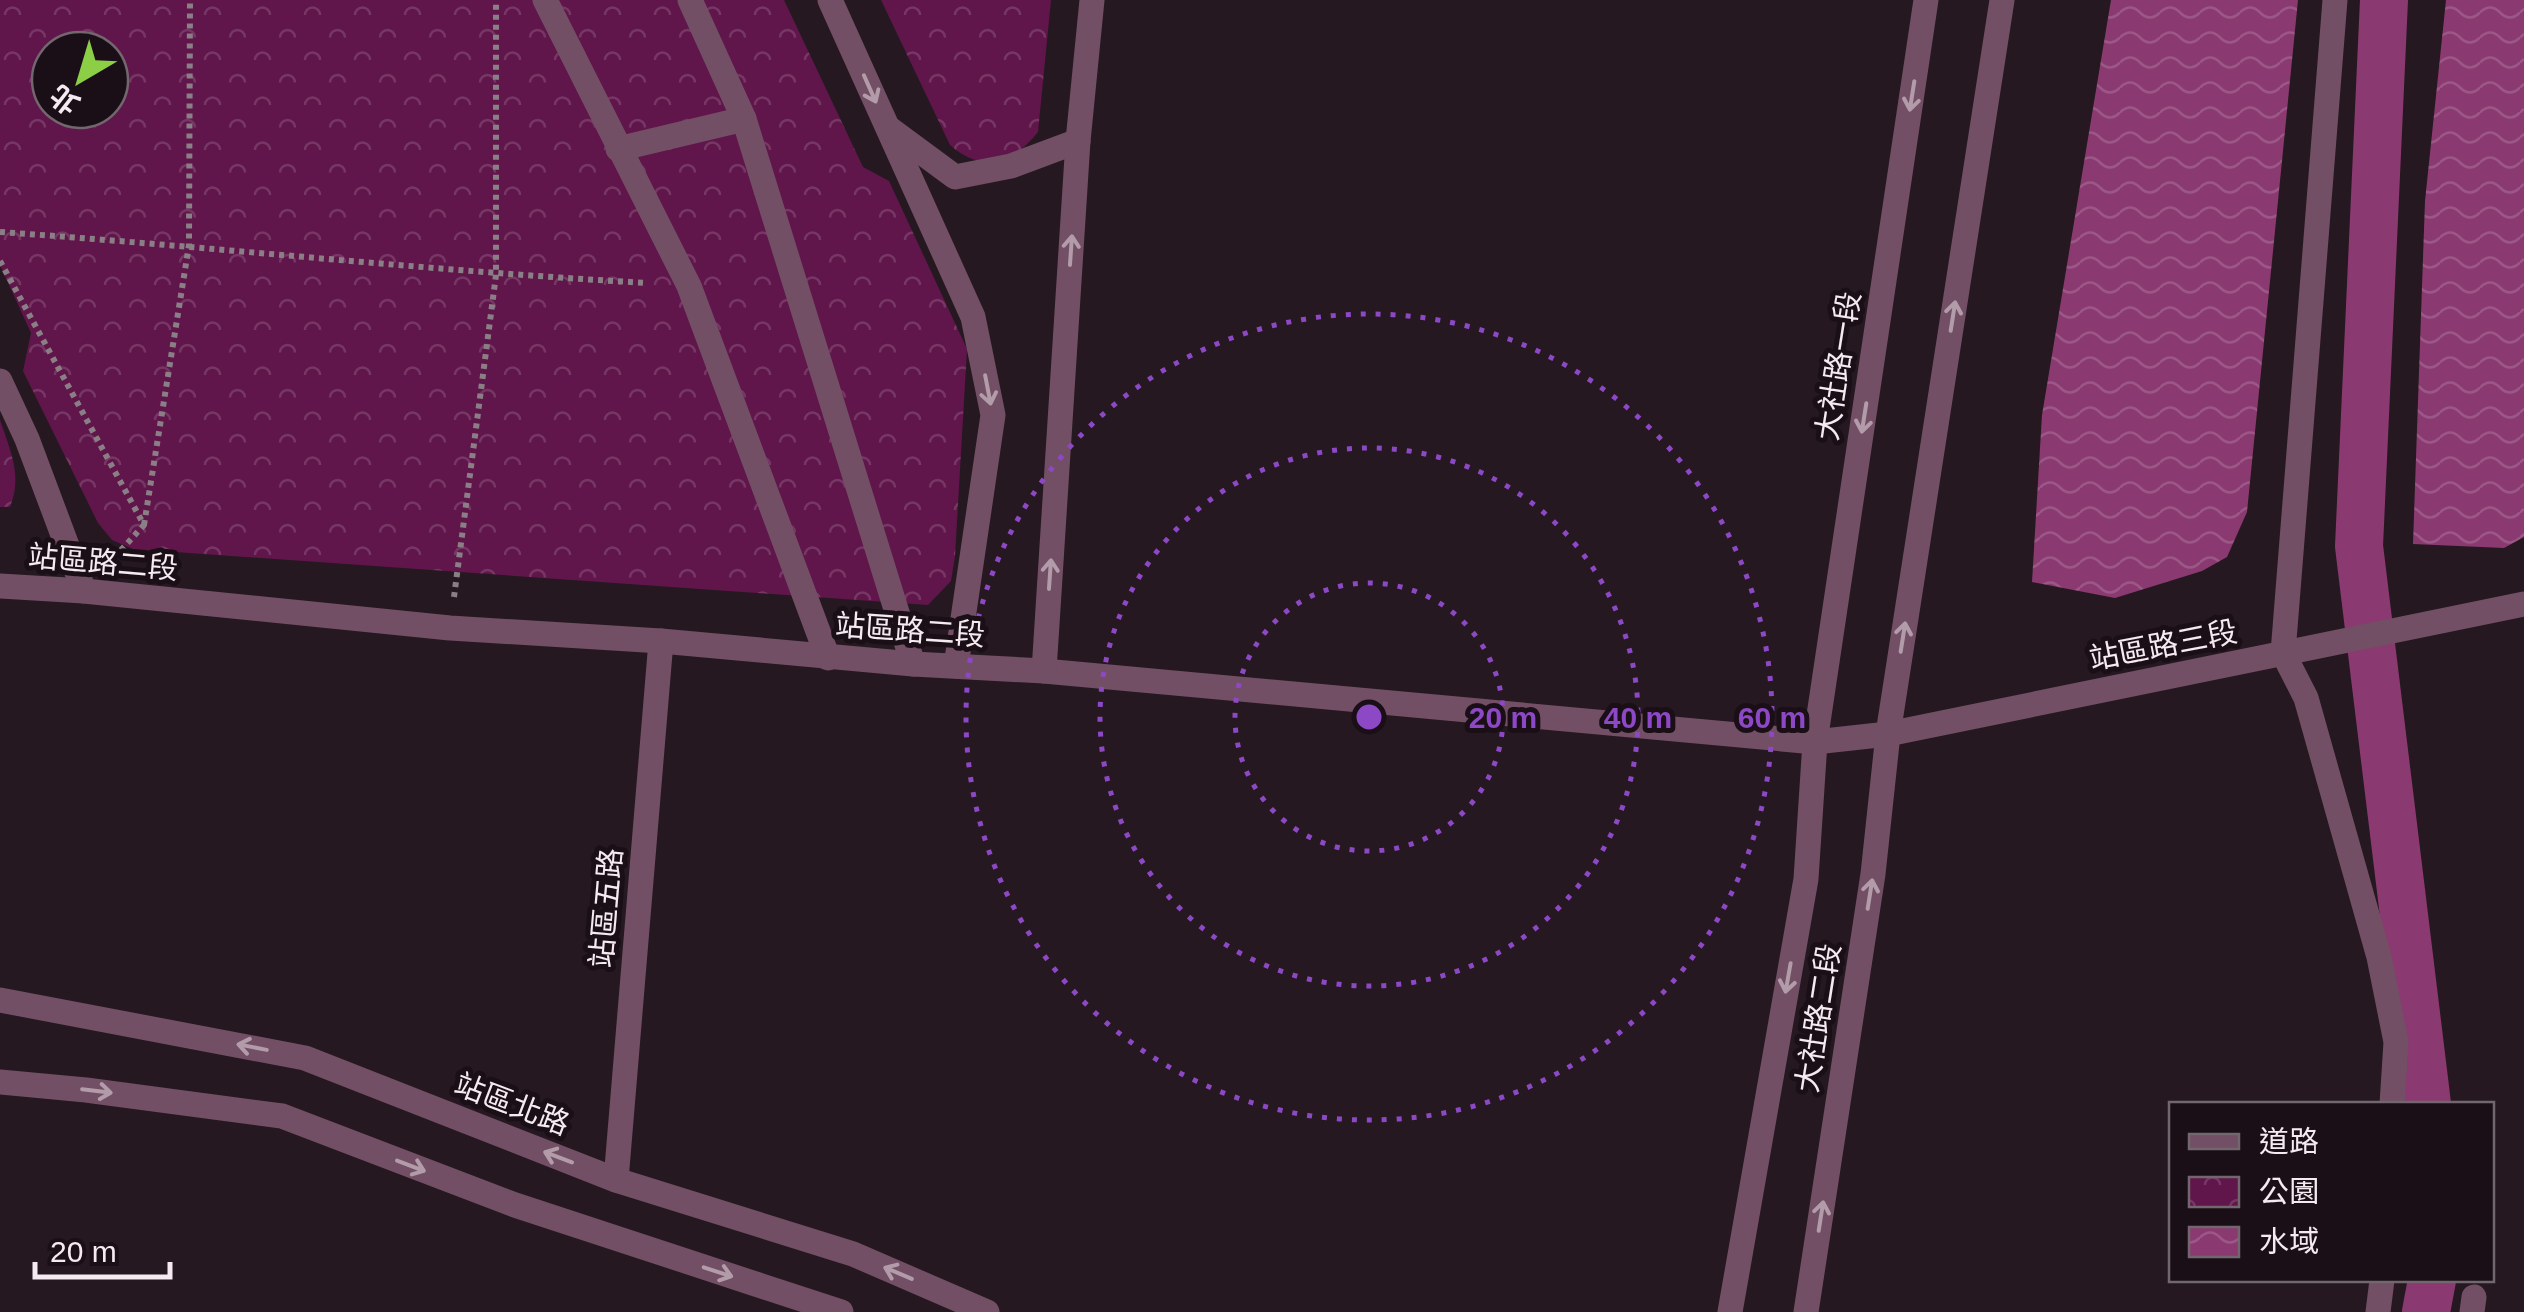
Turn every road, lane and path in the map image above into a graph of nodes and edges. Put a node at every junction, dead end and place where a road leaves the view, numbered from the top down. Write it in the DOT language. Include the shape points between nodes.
graph roads {
  1 [pos="190,0"];
  2 [pos="496,0"];
  3 [pos="545,0"];
  4 [pos="690,0"];
  5 [pos="830,0"];
  6 [pos="1092,0"];
  7 [pos="1926,0"];
  8 [pos="2002,0"];
  9 [pos="2335,0"];
  10 [pos="744,119"];
  11 [pos="886,126"];
  12 [pos="1078,142"];
  13 [pos="618,149"];
  14 [pos="0,232"];
  15 [pos="188,245"];
  16 [pos="0,261"];
  17 [pos="496,275"];
  18 [pos="689,286"];
  19 [pos="0,380"];
  20 [pos="144,525"];
  21 [pos="0,586"];
  22 [pos="84,591"];
  23 [pos="2524,604"];
  24 [pos="450,628"];
  25 [pos="662,641"];
  26 [pos="2284,654"];
  27 [pos="828,658"];
  28 [pos="913,664"];
  29 [pos="956,666"];
  30 [pos="1044,672"];
  31 [pos="1888,734"];
  32 [pos="1815,742"];
  33 [pos="0,1000"];
  34 [pos="0,1082"];
  35 [pos="2392,1102"];
  36 [pos="616,1180"];
  37 [pos="2382,1282"];
  38 [pos="841,1312"];
  39 [pos="988,1312"];
  40 [pos="1730,1312"];
  41 [pos="1806,1312"];
  42 [pos="2378,1312"];
  1 -- 15 [label="path"];
  2 -- 17 [label="path"];
  3 -- 13 [label="street"];
  4 -- 10 [label="street"];
  5 -- 11 [label="street, one-way"];
  6 -- 12 [label="street"];
  7 -- 32 [label="street, 大社路一段, one-way"];
  31 -- 8 [label="street, one-way"];
  9 -- 26 [label="street"];
  10 -- 13 [label="street"];
  10 -- 28 [label="street"];
  11 -- 12 [label="street" via="956,177"];
  11 -- 29 [label="street, one-way" via="973,317 993,416"];
  30 -- 12 [label="street, one-way"];
  13 -- 18 [label="street"];
  14 -- 15 [label="path"];
  15 -- 17 [label="path"];
  15 -- 20 [label="path"];
  16 -- 20 [label="path"];
  17 -- 18 [label="path"];
  17 -- 24 [label="path"];
  18 -- 27 [label="street"];
  19 -- 22 [label="street"];
  20 -- 22 [label="path"];
  21 -- 22 [label="street, 站區路二段"];
  22 -- 24 [label="street, 站區路二段"];
  23 -- 26 [label="street, 站區路三段"];
  24 -- 25 [label="street, 站區路二段"];
  25 -- 27 [label="street, 站區路二段"];
  25 -- 36 [label="street, 站區五路"];
  26 -- 31 [label="street, 站區路三段"];
  26 -- 35 [label="street" via="2306,698 2379,957 2396,1042"];
  27 -- 28 [label="street, 站區路二段"];
  28 -- 29 [label="street, 站區路二段"];
  29 -- 30 [label="street, 站區路二段"];
  30 -- 32 [label="street, 站區路二段"];
  31 -- 32 [label="street, 站區路三段"];
  41 -- 31 [label="street, 大社路二段, one-way"];
  32 -- 40 [label="street, 大社路二段, one-way" via="1806,878"];
  36 -- 33 [label="street, 站區北路, one-way" via="304,1058"];
  34 -- 38 [label="street, one-way" via="282,1116 516,1206"];
  39 -- 36 [label="street, 站區北路, one-way" via="853,1254"];
  37 -- 42 [label="street"];
}
